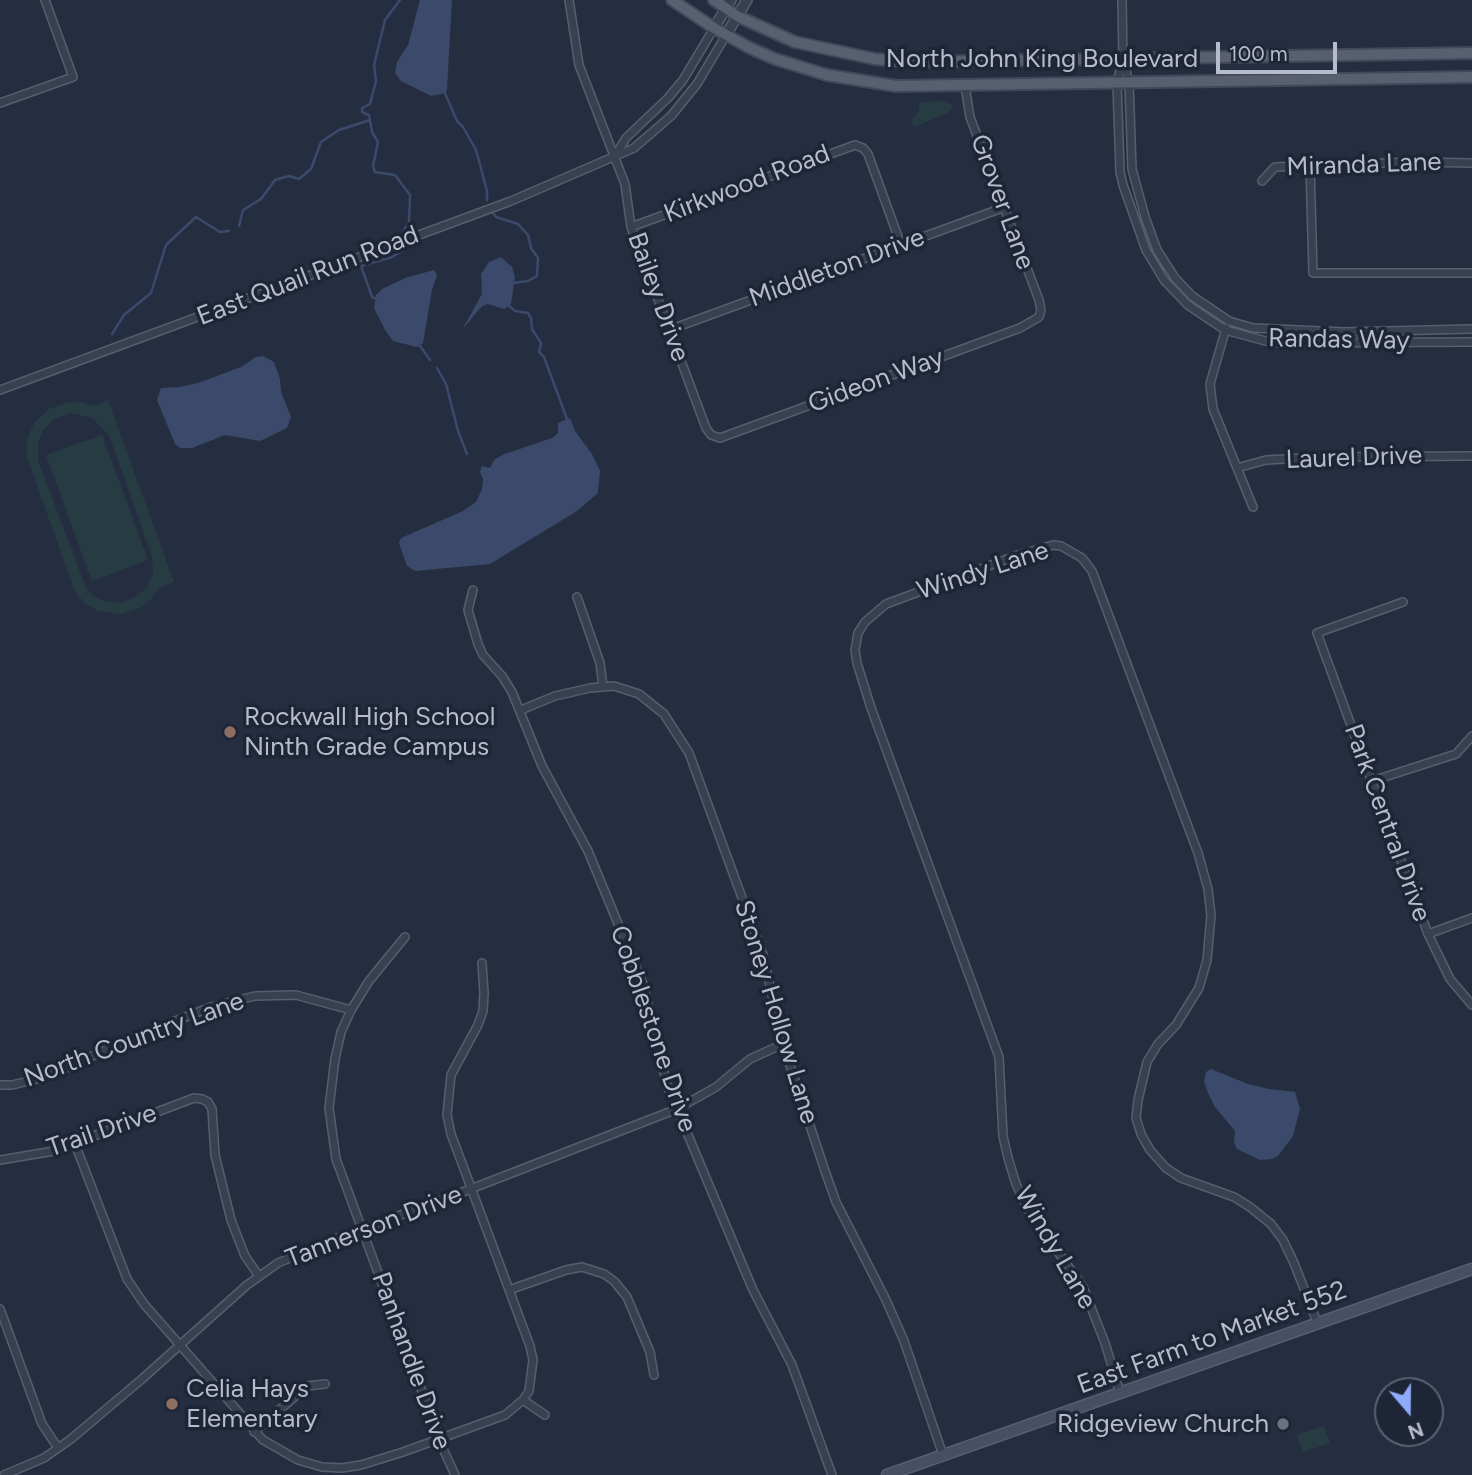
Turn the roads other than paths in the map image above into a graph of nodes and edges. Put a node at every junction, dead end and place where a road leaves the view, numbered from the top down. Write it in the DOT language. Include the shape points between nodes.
graph roads {
  1 [pos="45,0"];
  2 [pos="569,0"];
  3 [pos="673,0"];
  4 [pos="714,0"];
  5 [pos="747,0"];
  6 [pos="1122,0"];
  7 [pos="728,4"];
  8 [pos="737,16"];
  9 [pos="714,28"];
  10 [pos="726,35"];
  11 [pos="1472,53"];
  12 [pos="1123,58"];
  13 [pos="1472,77"];
  14 [pos="1129,82"];
  15 [pos="1116,83"];
  16 [pos="965,86"];
  17 [pos="0,103"];
  18 [pos="614,157"];
  19 [pos="1472,163"];
  20 [pos="1310,165"];
  21 [pos="1262,181"];
  22 [pos="1005,207"];
  23 [pos="631,228"];
  24 [pos="901,245"];
  25 [pos="1472,273"];
  26 [pos="1039,317"];
  27 [pos="1229,321"];
  28 [pos="1472,329"];
  29 [pos="669,330"];
  30 [pos="1225,330"];
  31 [pos="1472,342"];
  32 [pos="0,390"];
  33 [pos="711,435"];
  34 [pos="1472,456"];
  35 [pos="1237,468"];
  36 [pos="1252,507"];
  37 [pos="473,590"];
  38 [pos="577,597"];
  39 [pos="1403,602"];
  40 [pos="603,687"];
  41 [pos="521,710"];
  42 [pos="1472,736"];
  43 [pos="1372,781"];
  44 [pos="1472,918"];
  45 [pos="1428,934"];
  46 [pos="405,937"];
  47 [pos="482,963"];
  48 [pos="1472,1005"];
  49 [pos="351,1010"];
  50 [pos="783,1044"];
  51 [pos="0,1085"];
  52 [pos="677,1109"];
  53 [pos="75,1144"];
  54 [pos="0,1160"];
  55 [pos="472,1189"];
  56 [pos="362,1229"];
  57 [pos="1472,1269"];
  58 [pos="259,1276"];
  59 [pos="509,1290"];
  60 [pos="0,1309"];
  61 [pos="1317,1322"];
  62 [pos="180,1344"];
  63 [pos="654,1375"];
  64 [pos="325,1384"];
  65 [pos="1120,1393"];
  66 [pos="523,1400"];
  67 [pos="545,1415"];
  68 [pos="254,1432"];
  69 [pos="439,1439"];
  70 [pos="58,1448"];
  71 [pos="943,1455"];
  72 [pos="4,1475"];
  73 [pos="455,1475"];
  74 [pos="832,1475"];
  75 [pos="887,1475"];
  1 -- 17 [label="street" via="74,77"];
  2 -- 18 [label="street, Bailey Drive" via="579,65"];
  3 -- 9 [label="main road, North John King Boulevard"];
  4 -- 7 [label="main road, North John King Boulevard"];
  5 -- 8 [label="street, East Quail Run Road"];
  6 -- 12 [label="street, Randas Way"];
  7 -- 8 [label="main road, North John King Boulevard"];
  7 -- 9 [label="street, East Quail Run Road"];
  8 -- 10 [label="street, East Quail Run Road"];
  8 -- 12 [label="main road, North John King Boulevard" via="795,42 875,59"];
  9 -- 10 [label="main road, North John King Boulevard"];
  9 -- 18 [label="street, East Quail Run Road" via="683,80 626,138"];
  10 -- 16 [label="main road, North John King Boulevard" via="775,59 839,77 896,86"];
  10 -- 18 [label="street, East Quail Run Road" via="697,84 671,116 634,148"];
  11 -- 12 [label="main road, North John King Boulevard"];
  12 -- 14 [label="street, Randas Way"];
  12 -- 15 [label="street, Randas Way"];
  13 -- 14 [label="main road, North John King Boulevard"];
  14 -- 15 [label="main road, North John King Boulevard"];
  14 -- 27 [label="street, Randas Way" via="1132,169 1157,250 1179,283"];
  15 -- 16 [label="main road, North John King Boulevard"];
  15 -- 30 [label="street, Randas Way" via="1120,172 1146,250 1173,291"];
  16 -- 22 [label="street, Grover Lane" via="970,117"];
  18 -- 23 [label="street, Bailey Drive" via="625,184"];
  18 -- 32 [label="street, East Quail Run Road" via="511,201"];
  19 -- 20 [label="street, Miranda Lane"];
  20 -- 21 [label="street, Miranda Lane" via="1275,167"];
  20 -- 25 [label="street" via="1313,273"];
  22 -- 24 [label="street, Middleton Drive"];
  22 -- 26 [label="street, Grover Lane" via="1038,300"];
  23 -- 24 [label="street, Kirkwood Road" via="855,145 868,154"];
  23 -- 29 [label="street, Bailey Drive"];
  24 -- 29 [label="street, Middleton Drive"];
  26 -- 33 [label="street, Gideon Way" via="728,436"];
  27 -- 28 [label="street, Randas Way" via="1275,331"];
  27 -- 30 [label="street"];
  29 -- 33 [label="street, Bailey Drive"];
  30 -- 31 [label="street, Randas Way" via="1273,343"];
  30 -- 35 [label="street" via="1210,384 1213,410"];
  34 -- 35 [label="street, Laurel Drive" via="1323,457 1266,460"];
  35 -- 36 [label="street"];
  37 -- 41 [label="street, Cobblestone Drive" via="468,610 478,643"];
  38 -- 40 [label="street" via="600,663"];
  39 -- 43 [label="street, Park Central Drive" via="1317,633"];
  40 -- 41 [label="street, Stoney Hollow Lane" via="555,696"];
  40 -- 50 [label="street, Stoney Hollow Lane" via="639,694 664,714 689,753 763,955"];
  41 -- 52 [label="street, Cobblestone Drive" via="542,766 588,851 643,984"];
  42 -- 43 [label="street" via="1455,754"];
  43 -- 45 [label="street, Park Central Drive"];
  44 -- 45 [label="street"];
  45 -- 48 [label="street, Park Central Drive" via="1450,979"];
  46 -- 49 [label="street, Panhandle Drive"];
  47 -- 55 [label="street" via="483,1011 451,1075 447,1115"];
  49 -- 51 [label="street, North Country Lane" via="296,995 255,996 211,1007 48,1076"];
  49 -- 56 [label="street, Panhandle Drive" via="341,1032 329,1108 335,1159"];
  50 -- 52 [label="street, Tannerson Drive" via="750,1059 716,1087"];
  50 -- 71 [label="street, Stoney Hollow Lane" via="836,1202 904,1341"];
  52 -- 55 [label="street, Tannerson Drive"];
  52 -- 74 [label="street, Cobblestone Drive" via="753,1290 792,1365"];
  53 -- 54 [label="street, Trail Drive"];
  53 -- 58 [label="street, Trail Drive" via="194,1098 208,1102 231,1220 245,1256"];
  53 -- 62 [label="street" via="127,1279"];
  55 -- 56 [label="street, Tannerson Drive"];
  55 -- 59 [label="street"];
  56 -- 58 [label="street, Tannerson Drive" via="293,1256"];
  56 -- 69 [label="street, Panhandle Drive"];
  57 -- 61 [label="main road, East Farm to Market 552"];
  58 -- 62 [label="street, Tannerson Drive"];
  59 -- 63 [label="street" via="582,1267 604,1274 627,1297 650,1352"];
  59 -- 66 [label="street" via="533,1360 529,1391"];
  60 -- 70 [label="street" via="42,1424"];
  61 -- 65 [label="main road, East Farm to Market 552"];
  61 -- 65 [label="street, Windy Lane" via="1294,1263 1271,1224 1234,1197 1166,1168 1141,1134 1136,1118 1147,1062 1199,988 1207,960 1208,889 1092,572 1082,558 1061,546 1018,555 886,604 865,622 855,650 871,708 999,1057 1003,1136 1016,1184 1028,1210 1083,1287"];
  62 -- 68 [label="street"];
  62 -- 70 [label="street, Tannerson Drive"];
  64 -- 68 [label="street" via="307,1386"];
  65 -- 71 [label="main road, East Farm to Market 552"];
  66 -- 67 [label="street"];
  66 -- 69 [label="street" via="505,1415"];
  68 -- 69 [label="street" via="298,1460 342,1468"];
  69 -- 73 [label="street, Panhandle Drive"];
  70 -- 72 [label="street, Tannerson Drive"];
  71 -- 75 [label="main road, East Farm to Market 552"];
}
